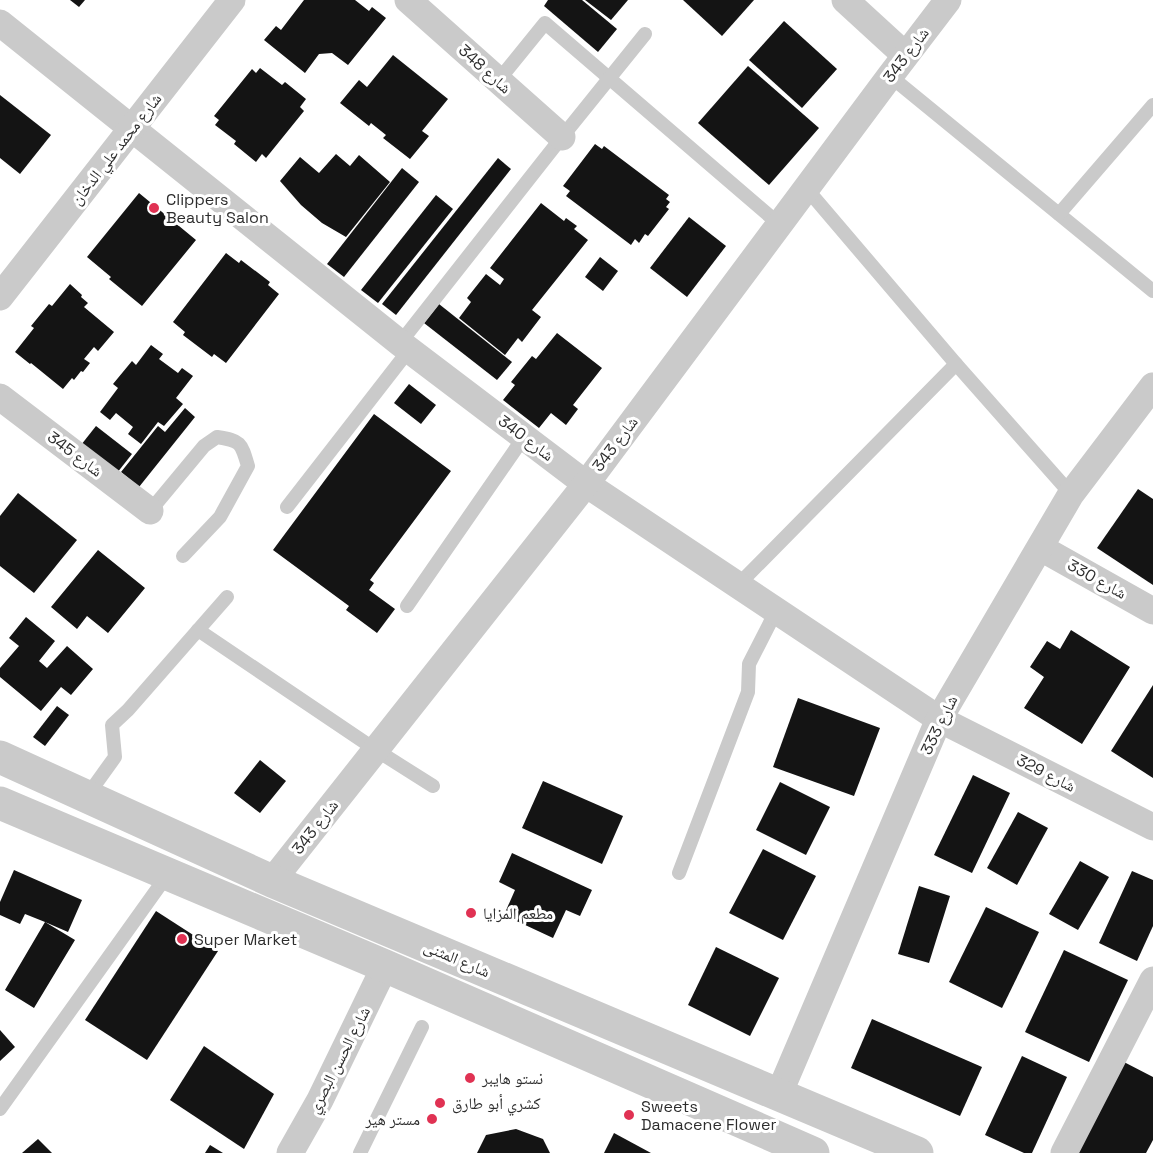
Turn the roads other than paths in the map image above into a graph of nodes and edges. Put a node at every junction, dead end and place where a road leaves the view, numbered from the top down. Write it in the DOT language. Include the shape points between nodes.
graph roads {
  1 [pos="232,0"];
  2 [pos="408,0"];
  3 [pos="845,0"];
  4 [pos="948,0"];
  5 [pos="0,23"];
  6 [pos="645,34"];
  7 [pos="897,66"];
  8 [pos="608,78"];
  9 [pos="498,81"];
  10 [pos="1153,105"];
  11 [pos="133,128"];
  12 [pos="562,137"];
  13 [pos="806,188"];
  14 [pos="1059,214"];
  15 [pos="779,224"];
  16 [pos="1153,291"];
  17 [pos="0,297"];
  18 [pos="405,347"];
  19 [pos="956,364"];
  20 [pos="1153,387"];
  21 [pos="0,397"];
  22 [pos="524,437"];
  23 [pos="586,484"];
  24 [pos="1071,494"];
  25 [pos="287,507"];
  26 [pos="150,511"];
  27 [pos="1041,548"];
  28 [pos="183,556"];
  29 [pos="738,585"];
  30 [pos="227,597"];
  31 [pos="407,606"];
  32 [pos="776,611"];
  33 [pos="1153,611"];
  34 [pos="198,630"];
  35 [pos="939,719"];
  36 [pos="376,750"];
  37 [pos="0,757"];
  38 [pos="433,786"];
  39 [pos="87,796"];
  40 [pos="0,803"];
  41 [pos="1153,827"];
  42 [pos="168,873"];
  43 [pos="679,873"];
  44 [pos="272,881"];
  45 [pos="386,966"];
  46 [pos="1153,980"];
  47 [pos="422,1027"];
  48 [pos="779,1094"];
  49 [pos="0,1109"];
  50 [pos="290,1153"];
  51 [pos="360,1153"];
  52 [pos="813,1153"];
  53 [pos="917,1153"];
  54 [pos="1064,1153"];
  1 -- 11 [label="street, شارع محمد علي الدخان"];
  2 -- 9 [label="street, شارع 348"];
  3 -- 7 [label="street"];
  4 -- 7 [label="street, شارع 343"];
  5 -- 11 [label="street, شارع 340"];
  6 -- 8 [label="lane"];
  7 -- 13 [label="street, شارع 343"];
  7 -- 14 [label="lane"];
  8 -- 9 [label="lane" via="545,23"];
  8 -- 12 [label="lane"];
  8 -- 15 [label="lane"];
  9 -- 12 [label="street, شارع 348"];
  10 -- 14 [label="lane"];
  11 -- 17 [label="street, شارع محمد علي الدخان"];
  11 -- 18 [label="street, شارع 340"];
  12 -- 18 [label="lane"];
  13 -- 15 [label="street, شارع 343"];
  13 -- 19 [label="lane"];
  14 -- 16 [label="lane"];
  15 -- 23 [label="street, شارع 343"];
  18 -- 22 [label="street, شارع 340"];
  18 -- 25 [label="lane"];
  19 -- 24 [label="lane"];
  19 -- 29 [label="lane"];
  20 -- 24 [label="street, شارع 333"];
  21 -- 26 [label="street, شارع 345"];
  22 -- 23 [label="street, شارع 340"];
  22 -- 31 [label="lane"];
  23 -- 29 [label="street, شارع 340"];
  23 -- 36 [label="street, شارع 343"];
  24 -- 27 [label="street, شارع 333"];
  26 -- 28 [label="lane" via="204,446 217,437 236,440 243,449 248,466 220,517"];
  27 -- 33 [label="street, شارع 330"];
  27 -- 35 [label="street, شارع 333"];
  29 -- 32 [label="street, شارع 340"];
  30 -- 34 [label="lane"];
  32 -- 35 [label="street, شارع 340"];
  32 -- 43 [label="lane" via="749,664 748,692"];
  34 -- 36 [label="lane"];
  34 -- 39 [label="lane" via="112,725 115,757"];
  35 -- 41 [label="street, شارع 329"];
  35 -- 48 [label="street, شارع 333"];
  36 -- 38 [label="lane"];
  36 -- 44 [label="street, شارع 343"];
  37 -- 39 [label="street, شارع المثنى"];
  39 -- 44 [label="street, شارع المثنى"];
  40 -- 42 [label="street"];
  42 -- 45 [label="street"];
  42 -- 49 [label="lane"];
  44 -- 48 [label="street, شارع المثنى"];
  45 -- 50 [label="street, شارع الحسن البصري"];
  45 -- 52 [label="street"];
  46 -- 54 [label="street"];
  47 -- 51 [label="lane"];
  48 -- 53 [label="street, شارع المثنى"];
}
